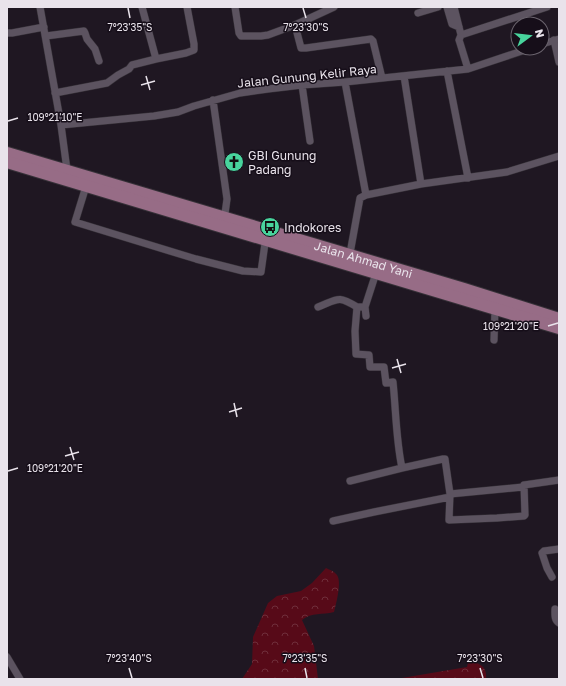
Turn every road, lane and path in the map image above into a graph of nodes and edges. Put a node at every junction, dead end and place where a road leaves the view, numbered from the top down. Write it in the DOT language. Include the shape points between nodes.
graph roads {
  1 [pos="40,7"];
  2 [pos="142,7"];
  3 [pos="187,7"];
  4 [pos="235,7"];
  5 [pos="334,7"];
  6 [pos="438,7"];
  7 [pos="447,7"];
  8 [pos="454,7"];
  9 [pos="547,7"];
  10 [pos="418,12"];
  11 [pos="295,25"];
  12 [pos="456,26"];
  13 [pos="44,27"];
  14 [pos="7,33"];
  15 [pos="461,35"];
  16 [pos="46,36"];
  17 [pos="557,40"];
  18 [pos="510,55"];
  19 [pos="156,60"];
  20 [pos="99,61"];
  21 [pos="559,62"];
  22 [pos="463,70"];
  23 [pos="447,71"];
  24 [pos="404,76"];
  25 [pos="382,78"];
  26 [pos="345,82"];
  27 [pos="302,85"];
  28 [pos="55,93"];
  29 [pos="213,100"];
  30 [pos="61,125"];
  31 [pos="310,141"];
  32 [pos="7,153"];
  33 [pos="559,156"];
  34 [pos="7,162"];
  35 [pos="67,170"];
  36 [pos="468,178"];
  37 [pos="88,181"];
  38 [pos="421,184"];
  39 [pos="366,195"];
  40 [pos="224,222"];
  41 [pos="273,237"];
  42 [pos="348,260"];
  43 [pos="376,273"];
  44 [pos="318,307"];
  45 [pos="357,307"];
  46 [pos="365,307"];
  47 [pos="495,309"];
  48 [pos="366,316"];
  49 [pos="559,319"];
  50 [pos="559,328"];
  51 [pos="494,340"];
  52 [pos="402,468"];
  53 [pos="559,480"];
  54 [pos="350,481"];
  55 [pos="523,487"];
  56 [pos="450,496"];
  57 [pos="332,522"];
  58 [pos="559,549"];
  59 [pos="552,577"];
  60 [pos="555,609"];
  61 [pos="559,623"];
  62 [pos="7,657"];
  63 [pos="20,679"];
  1 -- 13 [label="street"];
  2 -- 19 [label="street"];
  3 -- 19 [label="street" via="194,50"];
  4 -- 11 [label="street" via="239,33 245,37 265,36"];
  5 -- 11 [label="street"];
  6 -- 10 [label="street"];
  7 -- 12 [label="street" via="451,23"];
  8 -- 12 [label="street"];
  9 -- 15 [label="street"];
  11 -- 25 [label="street" via="302,48 370,39 373,41"];
  12 -- 15 [label="street"];
  13 -- 14 [label="street"];
  13 -- 16 [label="street"];
  15 -- 22 [label="street"];
  16 -- 20 [label="street" via="84,31"];
  16 -- 28 [label="street"];
  17 -- 21 [label="street"];
  18 -- 22 [label="street, Jalan Gunung Kelir Raya"];
  19 -- 28 [label="street" via="132,65 107,83"];
  22 -- 23 [label="street, Jalan Gunung Kelir Raya"];
  23 -- 24 [label="street, Jalan Gunung Kelir Raya"];
  23 -- 36 [label="street"];
  24 -- 25 [label="street, Jalan Gunung Kelir Raya"];
  24 -- 38 [label="street"];
  25 -- 26 [label="street, Jalan Gunung Kelir Raya"];
  26 -- 27 [label="street, Jalan Gunung Kelir Raya"];
  26 -- 39 [label="street"];
  27 -- 29 [label="street, Jalan Gunung Kelir Raya" via="240,93"];
  27 -- 31 [label="street"];
  28 -- 30 [label="street"];
  29 -- 30 [label="street, Jalan Gunung Kelir Raya" via="178,112 154,116"];
  29 -- 40 [label="street" via="227,200"];
  30 -- 35 [label="street"];
  32 -- 35 [label="main road, Jalan Ahmad Yani"];
  33 -- 36 [label="street" via="507,172"];
  34 -- 37 [label="main road, Jalan Ahmad Yani"];
  35 -- 37 [label="main road, Jalan Ahmad Yani"];
  36 -- 38 [label="street"];
  37 -- 40 [label="main road, Jalan Ahmad Yani"];
  37 -- 41 [label="street" via="76,222 170,251 243,271 261,272"];
  38 -- 39 [label="street"];
  39 -- 42 [label="street" via="360,198"];
  40 -- 41 [label="main road, Jalan Ahmad Yani"];
  41 -- 42 [label="main road, Jalan Ahmad Yani"];
  42 -- 43 [label="main road, Jalan Ahmad Yani"];
  42 -- 49 [label="main road, Jalan Ahmad Yani" via="464,289"];
  43 -- 46 [label="street"];
  43 -- 47 [label="main road, Jalan Ahmad Yani"];
  44 -- 45 [label="street" via="343,299"];
  45 -- 46 [label="street"];
  45 -- 52 [label="street" via="356,354 369,355 370,367 384,367 386,383 393,382"];
  46 -- 48 [label="street"];
  47 -- 50 [label="main road, Jalan Ahmad Yani"];
  47 -- 51 [label="street"];
  52 -- 54 [label="street"];
  52 -- 56 [label="street" via="444,459"];
  53 -- 55 [label="street" via="525,484"];
  55 -- 56 [label="street"];
  55 -- 56 [label="street" via="525,515 522,517 450,521"];
  56 -- 57 [label="street"];
  58 -- 59 [label="street" via="542,552"];
  60 -- 61 [label="street" via="555,619"];
  62 -- 63 [label="street"];
}
